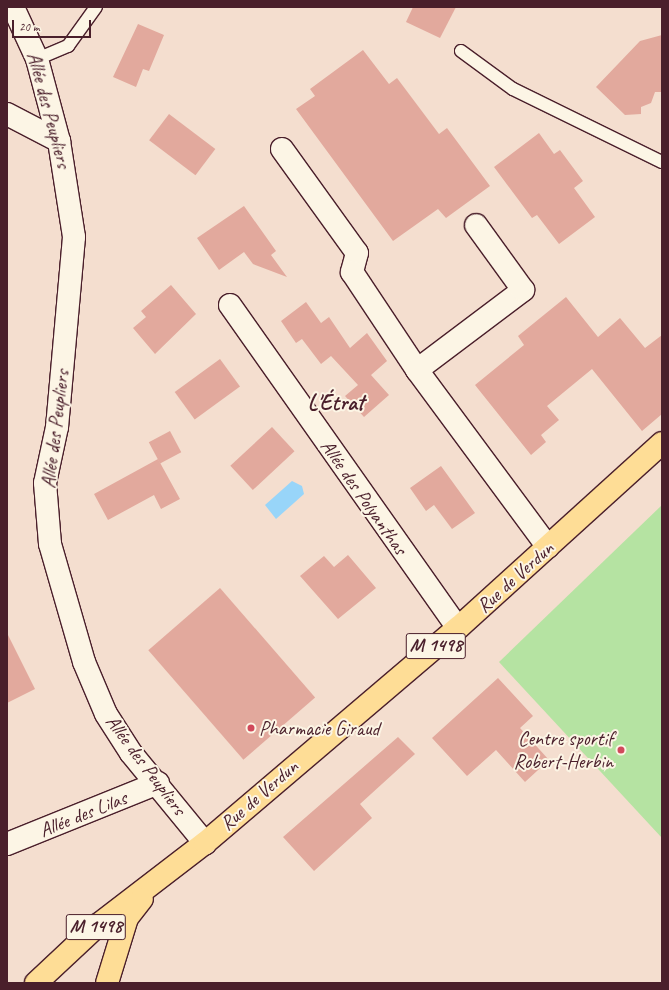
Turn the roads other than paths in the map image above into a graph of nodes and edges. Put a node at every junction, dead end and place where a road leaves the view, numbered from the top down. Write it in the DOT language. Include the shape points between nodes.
graph roads {
  1 [pos="12,7"];
  2 [pos="96,7"];
  3 [pos="461,51"];
  4 [pos="37,59"];
  5 [pos="7,114"];
  6 [pos="59,140"];
  7 [pos="282,149"];
  8 [pos="662,162"];
  9 [pos="476,225"];
  10 [pos="230,305"];
  11 [pos="417,370"];
  12 [pos="662,443"];
  13 [pos="548,547"];
  14 [pos="458,628"];
  15 [pos="158,783"];
  16 [pos="205,843"];
  17 [pos="7,844"];
  18 [pos="162,878"];
  19 [pos="36,983"];
  20 [pos="107,983"];
  1 -- 4 [label="street, Allée des Peupliers"];
  2 -- 4 [label="lane" via="68,46"];
  3 -- 8 [label="lane" via="513,89"];
  4 -- 6 [label="street, Allée des Peupliers"];
  5 -- 6 [label="street"];
  6 -- 15 [label="street, Allée des Peupliers" via="74,237 57,427 45,483 50,544 84,662 106,714 131,753"];
  7 -- 11 [label="street" via="357,253 352,272"];
  9 -- 11 [label="street" via="523,290"];
  10 -- 14 [label="street, Allée des Polyanthas"];
  11 -- 13 [label="street"];
  12 -- 13 [label="main road, Rue de Verdun / M 1498"];
  13 -- 14 [label="main road, Rue de Verdun / M 1498"];
  14 -- 16 [label="main road, Rue de Verdun / M 1498"];
  15 -- 16 [label="street, Allée des Peupliers"];
  15 -- 17 [label="street, Allée des Lilas"];
  16 -- 18 [label="main road, Rue de Verdun / M 1498"];
  18 -- 19 [label="main road, Rue de Verdun / M 1498" via="98,925"];
  18 -- 20 [label="main road, Rue de Verdun / M 1498" via="127,918"];
}
